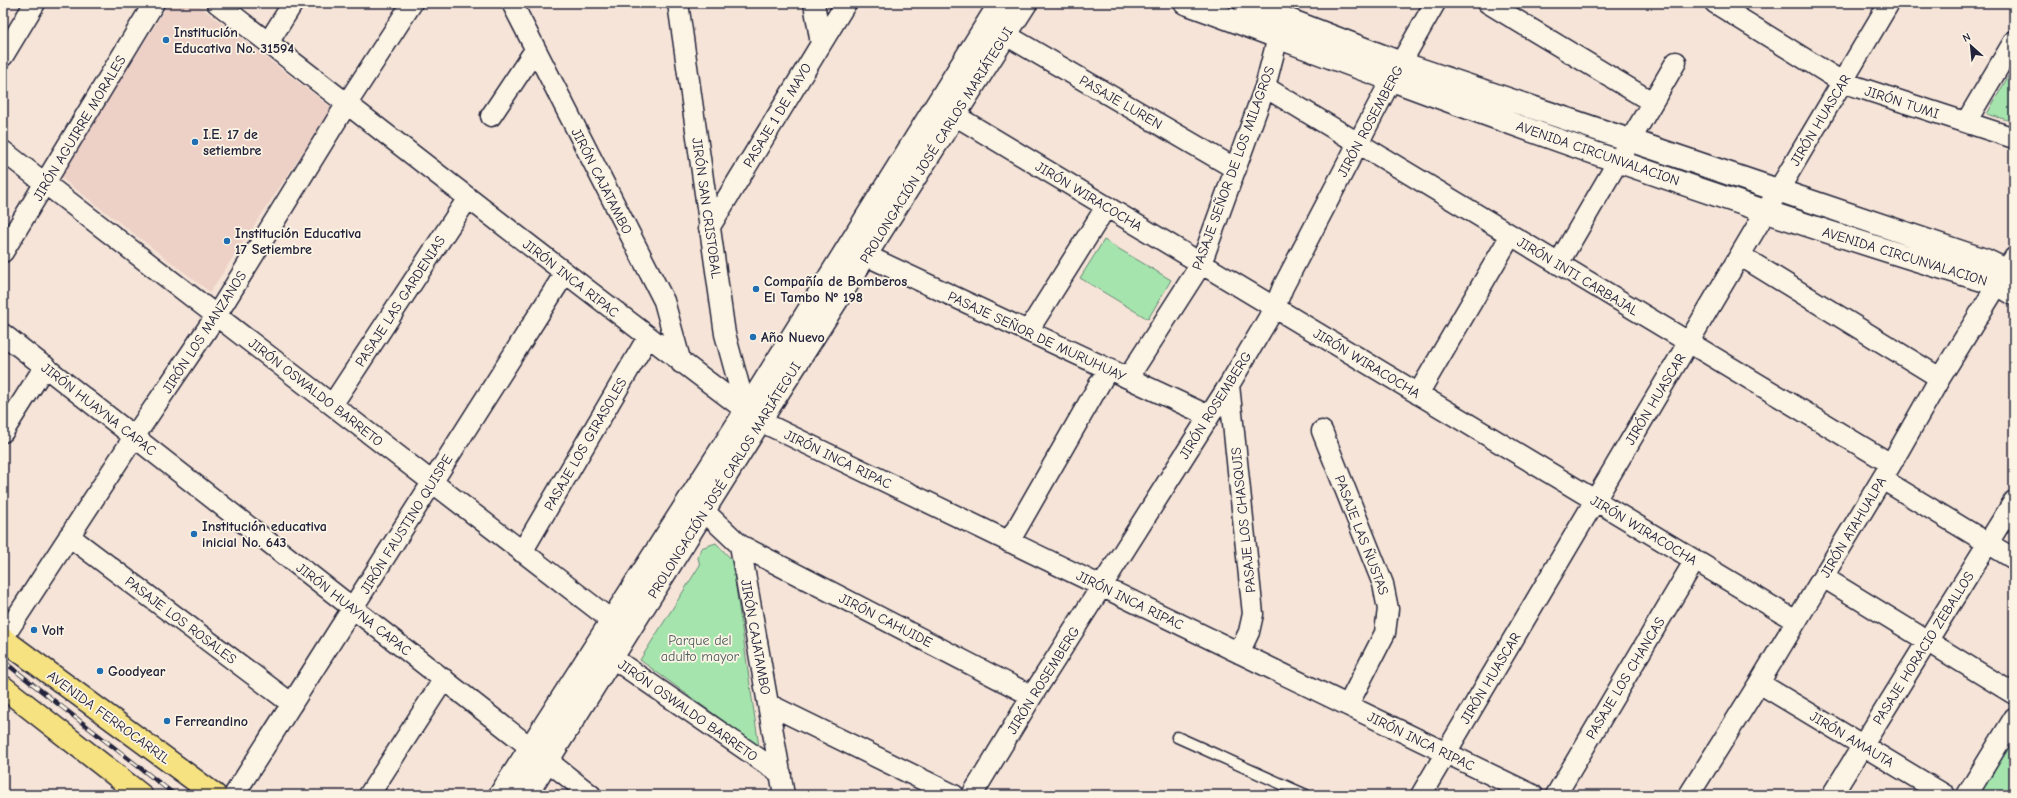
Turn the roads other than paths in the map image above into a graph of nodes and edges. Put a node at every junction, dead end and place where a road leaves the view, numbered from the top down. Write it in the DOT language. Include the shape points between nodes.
graph roads {
  1 [pos="35,3"];
  2 [pos="154,3"];
  3 [pos="217,3"];
  4 [pos="293,3"];
  5 [pos="412,3"];
  6 [pos="512,3"];
  7 [pos="678,3"];
  8 [pos="814,3"];
  9 [pos="846,3"];
  10 [pos="1000,3"];
  11 [pos="1026,3"];
  12 [pos="1185,3"];
  13 [pos="1245,3"];
  14 [pos="1435,3"];
  15 [pos="1488,3"];
  16 [pos="1715,3"];
  17 [pos="1889,3"];
  18 [pos="1006,35"];
  19 [pos="1278,36"];
  20 [pos="2014,41"];
  21 [pos="268,43"];
  22 [pos="821,44"];
  23 [pos="535,50"];
  24 [pos="3,56"];
  25 [pos="1676,62"];
  26 [pos="1396,72"];
  27 [pos="1842,82"];
  28 [pos="1265,87"];
  29 [pos="1652,102"];
  30 [pos="346,105"];
  31 [pos="946,110"];
  32 [pos="490,116"];
  33 [pos="1966,122"];
  34 [pos="2014,138"];
  35 [pos="1630,140"];
  36 [pos="1358,143"];
  37 [pos="3,151"];
  38 [pos="1618,160"];
  39 [pos="1236,169"];
  40 [pos="46,184"];
  41 [pos="1778,190"];
  42 [pos="468,198"];
  43 [pos="1106,207"];
  44 [pos="1766,212"];
  45 [pos="709,228"];
  46 [pos="1511,235"];
  47 [pos="3,252"];
  48 [pos="865,255"];
  49 [pos="1741,256"];
  50 [pos="1201,264"];
  51 [pos="1558,264"];
  52 [pos="565,273"];
  53 [pos="2009,276"];
  54 [pos="1275,307"];
  55 [pos="216,316"];
  56 [pos="1028,331"];
  57 [pos="3,334"];
  58 [pos="648,337"];
  59 [pos="1689,342"];
  60 [pos="681,363"];
  61 [pos="45,366"];
  62 [pos="1108,369"];
  63 [pos="1128,378"];
  64 [pos="1940,378"];
  65 [pos="1229,385"];
  66 [pos="1418,394"];
  67 [pos="332,405"];
  68 [pos="753,416"];
  69 [pos="1209,416"];
  70 [pos="1322,431"];
  71 [pos="3,432"];
  72 [pos="134,437"];
  73 [pos="1886,472"];
  74 [pos="432,482"];
  75 [pos="2014,500"];
  76 [pos="1595,501"];
  77 [pos="696,506"];
  78 [pos="69,536"];
  79 [pos="1009,542"];
  80 [pos="1988,543"];
  81 [pos="740,545"];
  82 [pos="522,552"];
  83 [pos="2014,559"];
  84 [pos="1695,560"];
  85 [pos="1823,577"];
  86 [pos="1101,586"];
  87 [pos="353,608"];
  88 [pos="1796,621"];
  89 [pos="621,627"];
  90 [pos="3,638"];
  91 [pos="1928,641"];
  92 [pos="604,652"];
  93 [pos="1239,653"];
  94 [pos="444,679"];
  95 [pos="1759,683"];
  96 [pos="3,687"];
  97 [pos="2014,694"];
  98 [pos="1032,696"];
  99 [pos="292,704"];
  100 [pos="768,704"];
  101 [pos="1348,705"];
  102 [pos="2014,718"];
  103 [pos="1177,737"];
  104 [pos="530,746"];
  105 [pos="1863,746"];
  106 [pos="1446,753"];
  107 [pos="547,761"];
  108 [pos="780,774"];
  109 [pos="141,795"];
  110 [pos="215,795"];
  111 [pos="234,795"];
  112 [pos="369,795"];
  113 [pos="500,795"];
  114 [pos="526,795"];
  115 [pos="591,795"];
  116 [pos="784,795"];
  117 [pos="954,795"];
  118 [pos="972,795"];
  119 [pos="1306,795"];
  120 [pos="1421,795"];
  121 [pos="1533,795"];
  122 [pos="1556,795"];
  123 [pos="1689,795"];
  124 [pos="1832,795"];
  125 [pos="1946,795"];
  126 [pos="1966,795"];
  1 -- 24 [label="street"];
  2 -- 40 [label="street, JIRÓN AGUIRRE MORALES"];
  3 -- 21 [label="street, JIRÓN INCA RIPAC"];
  4 -- 21 [label="street"];
  5 -- 30 [label="street, JIRÓN LOS MANZANOS"];
  6 -- 23 [label="street, JIRÓN CAJATAMBO"];
  7 -- 45 [label="street, JIRÓN SAN CRISTOBAL"];
  8 -- 22 [label="street"];
  9 -- 22 [label="street, PASAJE 1 DE MAYO"];
  10 -- 31 [label="street, PROLONGACIÓN JOSÉ CARLOS MARIÁTEGUI"];
  11 -- 18 [label="street, PROLONGACIÓN JOSÉ CARLOS MARIÁTEGUI"];
  12 -- 19 [label="street, AVENIDA CIRCUNVALACION"];
  13 -- 26 [label="street, AVENIDA CIRCUNVALACION"];
  14 -- 26 [label="street, JIRÓN ROSEMBERG"];
  15 -- 29 [label="street"];
  16 -- 27 [label="street, JIRÓN TUMI"];
  17 -- 27 [label="street, JIRÓN HUASCAR"];
  18 -- 31 [label="street, PROLONGACIÓN JOSÉ CARLOS MARIÁTEGUI"];
  18 -- 39 [label="street, PASAJE LUREN"];
  19 -- 26 [label="street, AVENIDA CIRCUNVALACION"];
  19 -- 28 [label="street, PASAJE SEÑOR DE LOS MILAGROS"];
  20 -- 33 [label="street"];
  21 -- 30 [label="street, JIRÓN INCA RIPAC"];
  22 -- 45 [label="street, PASAJE 1 DE MAYO"];
  23 -- 32 [label="street"];
  23 -- 60 [label="street, JIRÓN CAJATAMBO" via="664,301"];
  25 -- 29 [label="street"];
  26 -- 35 [label="street, AVENIDA CIRCUNVALACION"];
  26 -- 36 [label="street, JIRÓN ROSEMBERG"];
  26 -- 38 [label="street, AVENIDA CIRCUNVALACION"];
  27 -- 33 [label="street, JIRÓN TUMI"];
  27 -- 41 [label="street, JIRÓN HUASCAR"];
  28 -- 36 [label="street, JIRÓN INTI CARBAJAL"];
  28 -- 39 [label="street, PASAJE SEÑOR DE LOS MILAGROS"];
  29 -- 35 [label="street"];
  30 -- 42 [label="street, JIRÓN INCA RIPAC"];
  30 -- 55 [label="street, JIRÓN LOS MANZANOS"];
  31 -- 43 [label="street, JIRÓN WIRACOCHA"];
  31 -- 48 [label="street, PROLONGACIÓN JOSÉ CARLOS MARIÁTEGUI"];
  31 -- 68 [label="street, PROLONGACIÓN JOSÉ CARLOS MARIÁTEGUI"];
  33 -- 34 [label="street, JIRÓN TUMI"];
  35 -- 38 [label="street"];
  35 -- 41 [label="street, AVENIDA CIRCUNVALACION"];
  36 -- 46 [label="street, JIRÓN INTI CARBAJAL"];
  36 -- 54 [label="street, JIRÓN ROSEMBERG"];
  37 -- 40 [label="street, JIRÓN OSWALDO BARRETO"];
  38 -- 44 [label="street, AVENIDA CIRCUNVALACION"];
  38 -- 51 [label="street"];
  39 -- 50 [label="street, PASAJE SEÑOR DE LOS MILAGROS"];
  40 -- 47 [label="street, JIRÓN AGUIRRE MORALES"];
  40 -- 55 [label="street, JIRÓN OSWALDO BARRETO"];
  41 -- 44 [label="street, JIRÓN HUASCAR"];
  41 -- 53 [label="street, AVENIDA CIRCUNVALACION" via="1985,260"];
  42 -- 52 [label="street, JIRÓN INCA RIPAC"];
  42 -- 67 [label="street, PASAJE LAS GARDENIAS"];
  43 -- 50 [label="street, JIRÓN WIRACOCHA"];
  43 -- 56 [label="street"];
  44 -- 49 [label="street, JIRÓN HUASCAR"];
  44 -- 53 [label="street, AVENIDA CIRCUNVALACION"];
  45 -- 68 [label="street, JIRÓN SAN CRISTOBAL" via="725,334"];
  46 -- 51 [label="street, JIRÓN INTI CARBAJAL"];
  46 -- 66 [label="street"];
  48 -- 56 [label="street, PASAJE SEÑOR DE MURUHUAY"];
  48 -- 68 [label="street, PROLONGACIÓN JOSÉ CARLOS MARIÁTEGUI"];
  49 -- 59 [label="street, JIRÓN HUASCAR"];
  49 -- 64 [label="street"];
  50 -- 54 [label="street, JIRÓN WIRACOCHA"];
  50 -- 63 [label="street, PASAJE SEÑOR DE LOS MILAGROS"];
  51 -- 59 [label="street, JIRÓN INTI CARBAJAL"];
  52 -- 58 [label="street, JIRÓN INCA RIPAC"];
  52 -- 74 [label="street, JIRÓN FAUSTINO QUISPE"];
  53 -- 64 [label="street, JIRÓN ATAHUALPA"];
  54 -- 65 [label="street, JIRÓN ROSEMBERG"];
  54 -- 66 [label="street, JIRÓN WIRACOCHA"];
  55 -- 67 [label="street, JIRÓN OSWALDO BARRETO"];
  55 -- 72 [label="street, JIRÓN LOS MANZANOS"];
  56 -- 62 [label="street, PASAJE SEÑOR DE MURUHUAY"];
  57 -- 61 [label="street, JIRÓN HUAYNA CAPAC"];
  58 -- 60 [label="street, JIRÓN INCA RIPAC"];
  58 -- 82 [label="street, PASAJE LOS GIRASOLES"];
  59 -- 73 [label="street, JIRÓN INTI CARBAJAL"];
  59 -- 76 [label="street, JIRÓN HUASCAR"];
  60 -- 68 [label="street, JIRÓN INCA RIPAC"];
  61 -- 71 [label="street"];
  61 -- 72 [label="street, JIRÓN HUAYNA CAPAC"];
  62 -- 63 [label="street, PASAJE SEÑOR DE MURUHUAY"];
  62 -- 79 [label="street"];
  63 -- 69 [label="street, PASAJE SEÑOR DE MURUHUAY"];
  64 -- 73 [label="street, JIRÓN ATAHUALPA"];
  65 -- 69 [label="street, JIRÓN ROSEMBERG"];
  65 -- 93 [label="street, PASAJE LOS CHASQUIS" via="1253,614 1249,632"];
  66 -- 76 [label="street, JIRÓN WIRACOCHA"];
  67 -- 74 [label="street, JIRÓN OSWALDO BARRETO"];
  68 -- 77 [label="street, PROLONGACIÓN JOSÉ CARLOS MARIÁTEGUI"];
  68 -- 79 [label="street, JIRÓN INCA RIPAC"];
  69 -- 86 [label="street, JIRÓN ROSEMBERG"];
  70 -- 101 [label="street, PASAJE LAS ÑUSTAS" via="1383,584 1388,609 1385,633"];
  72 -- 78 [label="street, JIRÓN LOS MANZANOS"];
  72 -- 87 [label="street, JIRÓN HUAYNA CAPAC"];
  73 -- 80 [label="street, JIRÓN INTI CARBAJAL"];
  73 -- 85 [label="street, JIRÓN ATAHUALPA"];
  74 -- 82 [label="street, JIRÓN OSWALDO BARRETO"];
  74 -- 87 [label="street, JIRÓN FAUSTINO QUISPE"];
  75 -- 80 [label="street, PASAJE HORACIO ZEBALLOS"];
  76 -- 84 [label="street, JIRÓN WIRACOCHA"];
  76 -- 106 [label="street, JIRÓN HUASCAR"];
  77 -- 81 [label="street"];
  77 -- 89 [label="street, PROLONGACIÓN JOSÉ CARLOS MARIÁTEGUI"];
  78 -- 90 [label="street, JIRÓN LOS MANZANOS"];
  78 -- 99 [label="street, PASAJE LOS ROSALES"];
  79 -- 86 [label="street, JIRÓN INCA RIPAC"];
  80 -- 83 [label="street, JIRÓN INTI CARBAJAL"];
  80 -- 91 [label="street, PASAJE HORACIO ZEBALLOS"];
  81 -- 98 [label="street, JIRÓN CAHUIDE"];
  81 -- 100 [label="street, JIRÓN CAJATAMBO"];
  82 -- 89 [label="street, JIRÓN OSWALDO BARRETO"];
  84 -- 88 [label="street, JIRÓN WIRACOCHA"];
  84 -- 122 [label="street, PASAJE LOS CHANCAS"];
  85 -- 88 [label="street, JIRÓN ATAHUALPA"];
  85 -- 91 [label="street"];
  86 -- 93 [label="street, JIRÓN INCA RIPAC"];
  86 -- 98 [label="street, JIRÓN ROSEMBERG"];
  87 -- 94 [label="street, JIRÓN HUAYNA CAPAC"];
  87 -- 99 [label="street, JIRÓN FAUSTINO QUISPE"];
  88 -- 95 [label="street, JIRÓN ATAHUALPA"];
  89 -- 92 [label="street, PROLONGACIÓN JOSÉ CARLOS MARIÁTEGUI"];
  90 -- 110 [label="main road, AVENIDA FERROCARRIL"];
  91 -- 97 [label="street"];
  91 -- 105 [label="street, PASAJE HORACIO ZEBALLOS"];
  92 -- 104 [label="street, PROLONGACIÓN JOSÉ CARLOS MARIÁTEGUI"];
  92 -- 107 [label="street, PROLONGACIÓN JOSÉ CARLOS MARIÁTEGUI"];
  92 -- 108 [label="street, JIRÓN OSWALDO BARRETO"];
  93 -- 101 [label="street, JIRÓN INCA RIPAC"];
  94 -- 104 [label="street, JIRÓN HUAYNA CAPAC"];
  94 -- 112 [label="street"];
  95 -- 105 [label="street, JIRÓN AMAUTA"];
  95 -- 123 [label="street, JIRÓN ATAHUALPA"];
  96 -- 109 [label="main road"];
  98 -- 118 [label="street, JIRÓN ROSEMBERG"];
  99 -- 111 [label="street, JIRÓN FAUSTINO QUISPE"];
  100 -- 108 [label="street, JIRÓN CAJATAMBO"];
  100 -- 117 [label="street"];
  101 -- 106 [label="street, JIRÓN INCA RIPAC"];
  102 -- 126 [label="street"];
  103 -- 119 [label="lane"];
  104 -- 107 [label="street, JIRÓN HUAYNA CAPAC"];
  104 -- 113 [label="street, PROLONGACIÓN JOSÉ CARLOS MARIÁTEGUI"];
  105 -- 124 [label="street, PASAJE HORACIO ZEBALLOS"];
  105 -- 125 [label="street, JIRÓN AMAUTA"];
  106 -- 120 [label="street, JIRÓN HUASCAR"];
  106 -- 121 [label="street, JIRÓN INCA RIPAC"];
  107 -- 114 [label="street, PROLONGACIÓN JOSÉ CARLOS MARIÁTEGUI"];
  107 -- 115 [label="street, JIRÓN HUAYNA CAPAC"];
  108 -- 116 [label="street, JIRÓN CAJATAMBO"];
}
